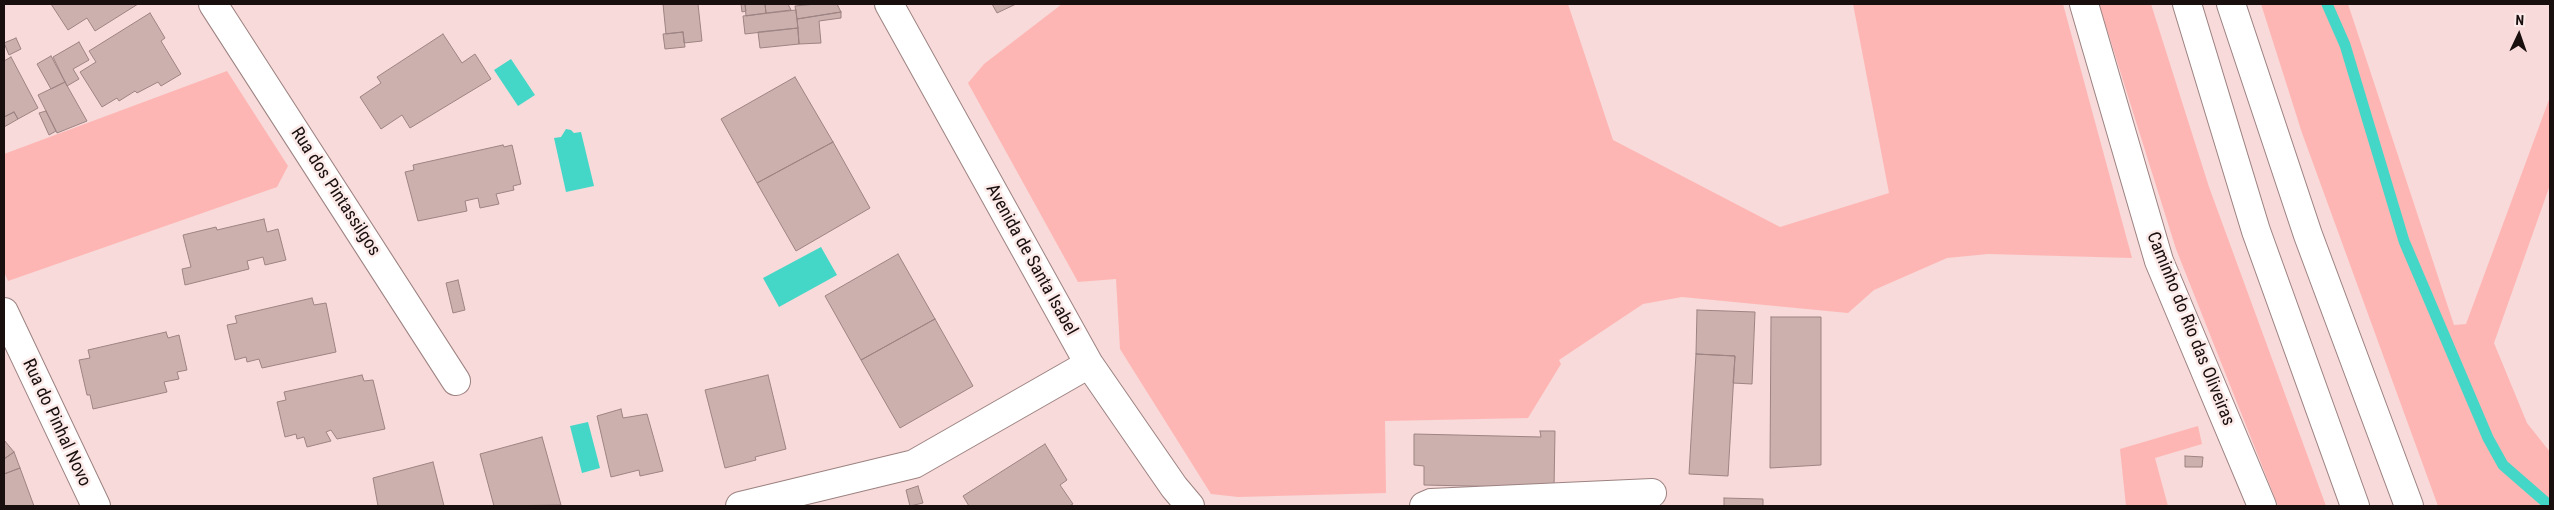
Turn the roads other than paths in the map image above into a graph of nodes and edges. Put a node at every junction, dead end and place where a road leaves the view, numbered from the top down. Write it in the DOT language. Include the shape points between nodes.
graph roads {
  1 [pos="213,4"];
  2 [pos="889,4"];
  3 [pos="2084,4"];
  4 [pos="2187,4"];
  5 [pos="2231,4"];
  6 [pos="4,312"];
  7 [pos="1089,364"];
  8 [pos="456,381"];
  9 [pos="1652,493"];
  10 [pos="96,506"];
  11 [pos="740,506"];
  12 [pos="1190,506"];
  13 [pos="1424,506"];
  14 [pos="2262,506"];
  15 [pos="2355,506"];
  16 [pos="2409,506"];
  1 -- 8 [label="street, Rua dos Pintassilgos"];
  2 -- 7 [label="street, Avenida de Santa Isabel"];
  3 -- 14 [label="street, Caminho do Rio das Oliveiras" via="2159,262"];
  4 -- 15 [label="street" via="2256,230"];
  5 -- 16 [label="street" via="2308,235"];
  6 -- 10 [label="street, Rua do Pinhal Novo"];
  7 -- 11 [label="street" via="914,464"];
  7 -- 12 [label="street, Avenida de Santa Isabel"];
  9 -- 13 [label="street" via="1430,503"];
}
